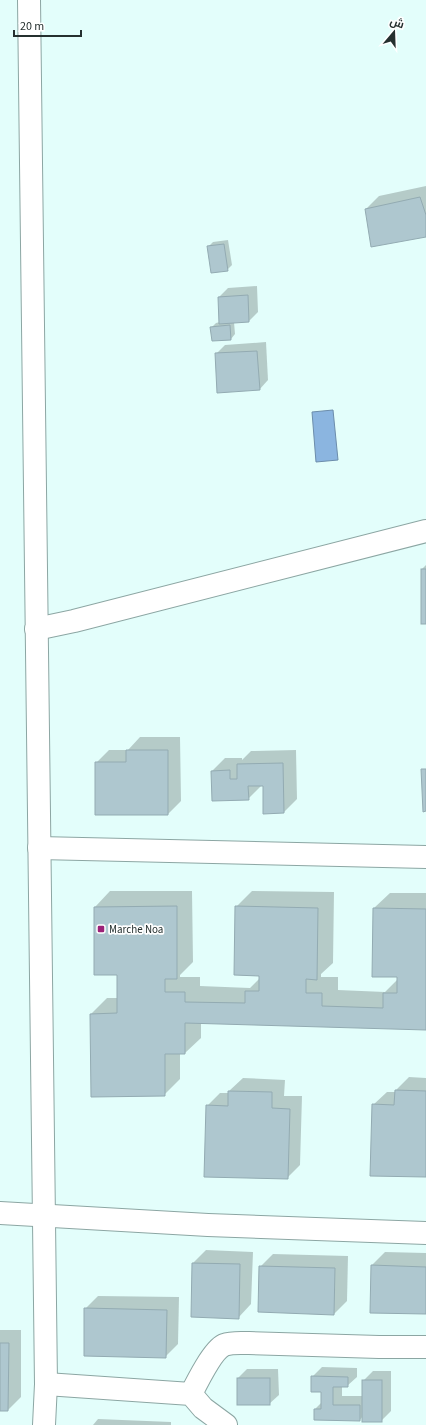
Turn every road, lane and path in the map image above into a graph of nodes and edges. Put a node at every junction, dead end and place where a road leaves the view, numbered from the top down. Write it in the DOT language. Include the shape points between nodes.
graph roads {
  1 [pos="28,0"];
  2 [pos="426,531"];
  3 [pos="36,628"];
  4 [pos="39,848"];
  5 [pos="426,857"];
  6 [pos="0,1213"];
  7 [pos="43,1216"];
  8 [pos="426,1233"];
  9 [pos="426,1347"];
  10 [pos="46,1384"];
  11 [pos="190,1394"];
  12 [pos="44,1425"];
  13 [pos="226,1425"];
  1 -- 3 [label="street"];
  2 -- 3 [label="street" via="89,617"];
  3 -- 4 [label="street"];
  4 -- 5 [label="street"];
  4 -- 7 [label="street"];
  6 -- 7 [label="street"];
  7 -- 8 [label="street"];
  7 -- 10 [label="street"];
  9 -- 11 [label="street" via="231,1343 216,1350"];
  10 -- 11 [label="street"];
  10 -- 12 [label="street"];
  11 -- 13 [label="street" via="202,1408"];
}
